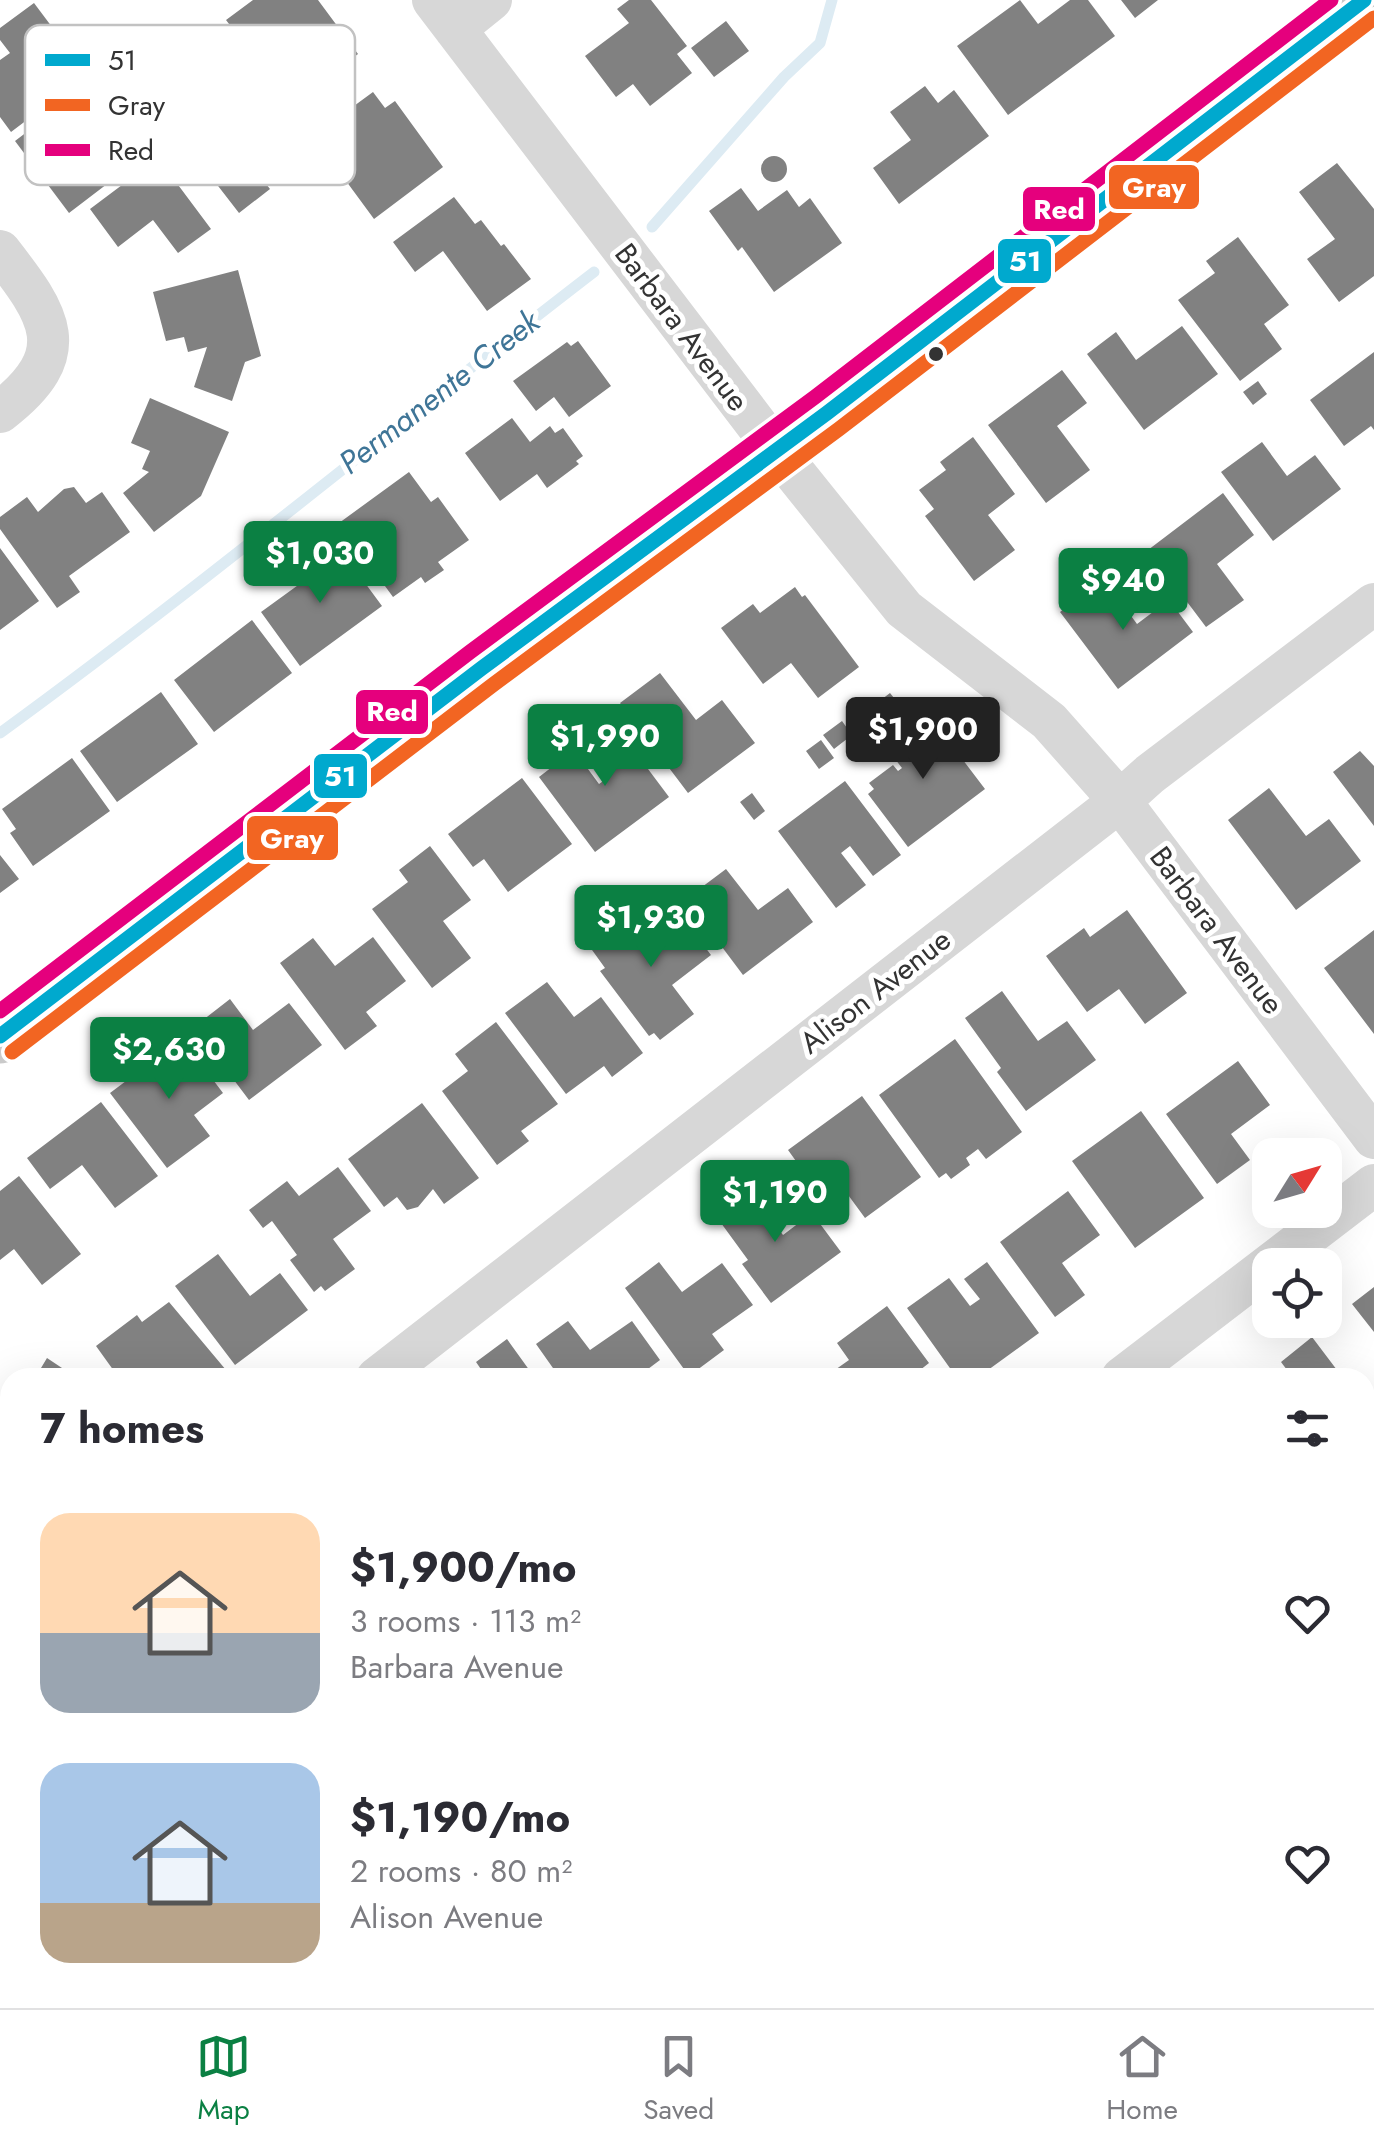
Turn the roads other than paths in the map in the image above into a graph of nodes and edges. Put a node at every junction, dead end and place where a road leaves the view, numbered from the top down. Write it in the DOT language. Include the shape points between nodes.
graph roads {
  1 [pos="491,0"];
  2 [pos="1364,0"];
  3 [pos="444,14"];
  4 [pos="0,251"];
  5 [pos="0,412"];
  6 [pos="776,450"];
  7 [pos="1374,604"];
  8 [pos="1120,801"];
  9 [pos="0,1036"];
  10 [pos="1374,1138"];
  11 [pos="1374,1185"];
  12 [pos="389,1368"];
  13 [pos="1135,1368"];
  1 -- 3 [label="street"];
  2 -- 6 [label="main road"];
  3 -- 6 [label="street, Barbara Avenue"];
  4 -- 5 [label="street" via="46,320 48,346 42,372"];
  6 -- 8 [label="street, Barbara Avenue" via="904,610 1050,721"];
  6 -- 9 [label="main road"];
  7 -- 8 [label="street, Alison Avenue"];
  8 -- 10 [label="street, Barbara Avenue"];
  8 -- 12 [label="street, Alison Avenue"];
  11 -- 13 [label="street"];
}
